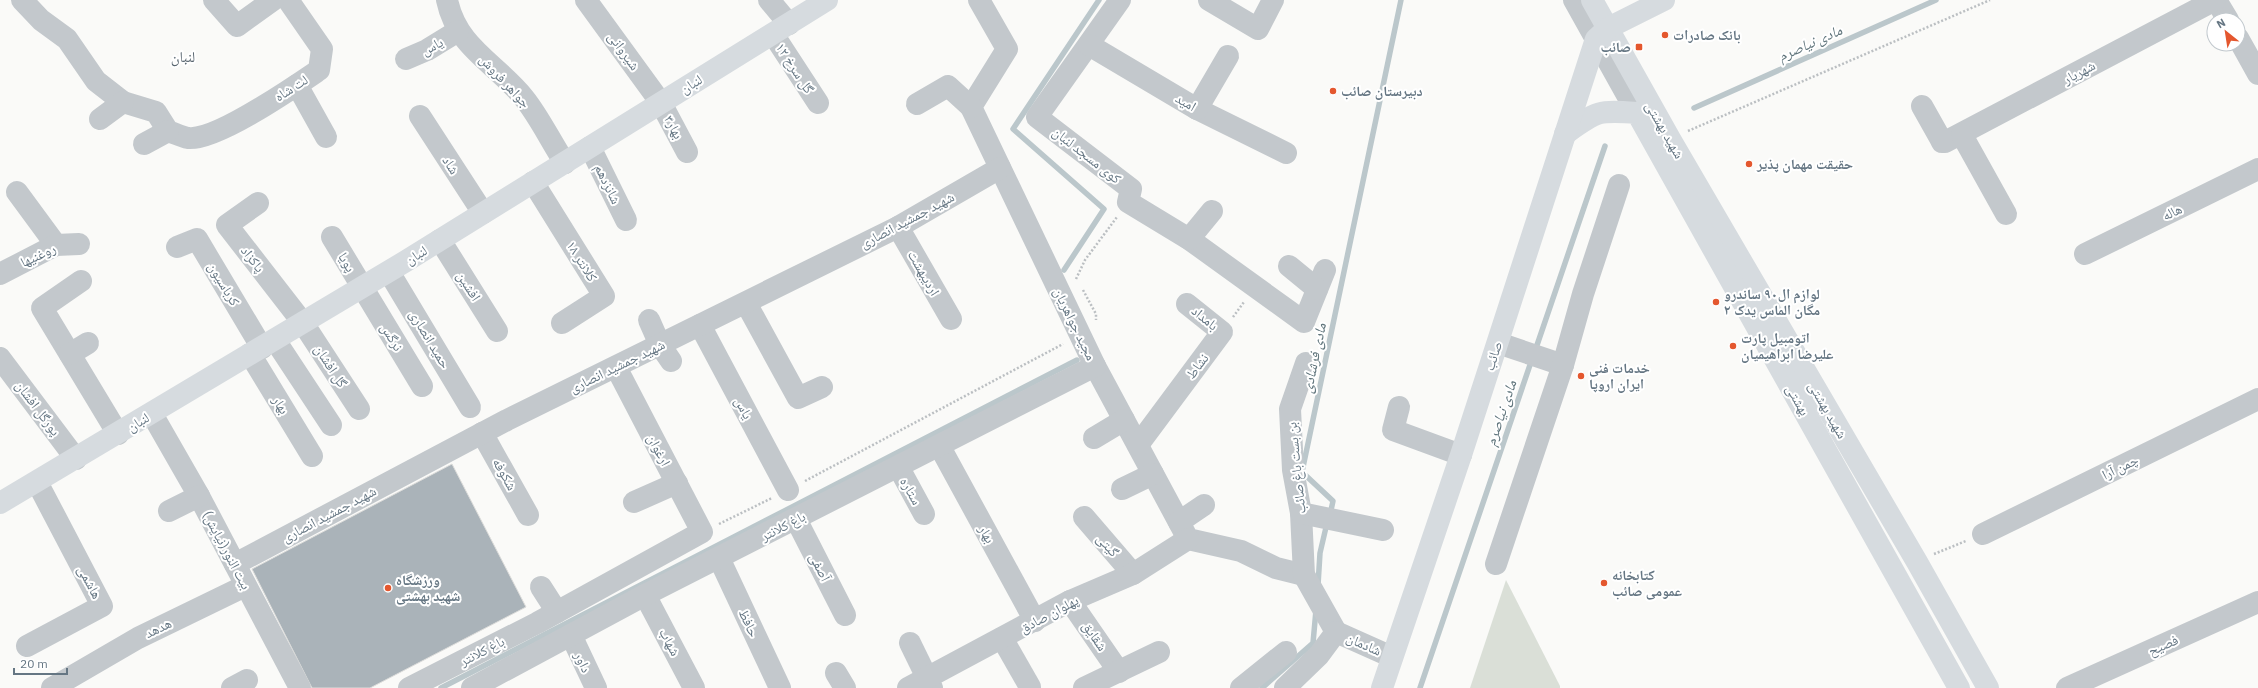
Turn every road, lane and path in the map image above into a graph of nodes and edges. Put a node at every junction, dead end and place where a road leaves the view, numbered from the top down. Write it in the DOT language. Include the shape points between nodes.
graph roads {
  1 [pos="22,0"];
  2 [pos="214,0"];
  3 [pos="273,0"];
  4 [pos="288,0"];
  5 [pos="447,0"];
  6 [pos="586,0"];
  7 [pos="769,0"];
  8 [pos="827,0"];
  9 [pos="979,0"];
  10 [pos="1120,0"];
  11 [pos="1209,0"];
  12 [pos="1273,0"];
  13 [pos="1574,0"];
  14 [pos="1592,0"];
  15 [pos="1664,0"];
  16 [pos="1990,0"];
  17 [pos="2216,0"];
  18 [pos="2223,12"];
  19 [pos="781,29"];
  20 [pos="458,31"];
  21 [pos="1598,31"];
  22 [pos="1089,45"];
  23 [pos="2246,52"];
  24 [pos="1228,56"];
  25 [pos="406,59"];
  26 [pos="2258,74"];
  27 [pos="297,85"];
  28 [pos="122,102"];
  29 [pos="818,102"];
  30 [pos="661,103"];
  31 [pos="917,104"];
  32 [pos="1922,106"];
  33 [pos="971,107"];
  34 [pos="1197,108"];
  35 [pos="1637,112"];
  36 [pos="420,116"];
  37 [pos="100,119"];
  38 [pos="168,131"];
  39 [pos="1565,134"];
  40 [pos="326,137"];
  41 [pos="1952,138"];
  42 [pos="1670,139"];
  43 [pos="144,144"];
  44 [pos="590,147"];
  45 [pos="687,152"];
  46 [pos="1286,153"];
  47 [pos="565,163"];
  48 [pos="1000,168"];
  49 [pos="2258,169"];
  50 [pos="533,182"];
  51 [pos="1619,185"];
  52 [pos="17,192"];
  53 [pos="258,202"];
  54 [pos="1128,202"];
  55 [pos="1212,211"];
  56 [pos="483,213"];
  57 [pos="2006,214"];
  58 [pos="626,220"];
  59 [pos="898,227"];
  60 [pos="332,237"];
  61 [pos="1189,239"];
  62 [pos="440,240"];
  63 [pos="79,244"];
  64 [pos="56,245"];
  65 [pos="177,246"];
  66 [pos="2085,254"];
  67 [pos="1289,266"];
  68 [pos="389,272"];
  69 [pos="0,274"];
  70 [pos="81,281"];
  71 [pos="1255,287"];
  72 [pos="362,288"];
  73 [pos="746,303"];
  74 [pos="1187,304"];
  75 [pos="951,319"];
  76 [pos="649,320"];
  77 [pos="303,323"];
  78 [pos="562,323"];
  79 [pos="700,325"];
  80 [pos="1088,328"];
  81 [pos="497,332"];
  82 [pos="1222,332"];
  83 [pos="88,342"];
  84 [pos="1498,342"];
  85 [pos="262,347"];
  86 [pos="666,353"];
  87 [pos="70,354"];
  88 [pos="0,358"];
  89 [pos="1306,364"];
  90 [pos="1558,364"];
  91 [pos="1095,366"];
  92 [pos="616,367"];
  93 [pos="422,386"];
  94 [pos="822,387"];
  95 [pos="2258,399"];
  96 [pos="470,407"];
  97 [pos="1399,407"];
  98 [pos="359,409"];
  99 [pos="152,414"];
  100 [pos="1124,420"];
  101 [pos="331,425"];
  102 [pos="482,433"];
  103 [pos="118,434"];
  104 [pos="1094,438"];
  105 [pos="1138,445"];
  106 [pos="940,447"];
  107 [pos="1461,455"];
  108 [pos="312,456"];
  109 [pos="76,459"];
  110 [pos="898,468"];
  111 [pos="1153,474"];
  112 [pos="37,482"];
  113 [pos="677,483"];
  114 [pos="1122,489"];
  115 [pos="788,490"];
  116 [pos="199,496"];
  117 [pos="3,497"];
  118 [pos="634,502"];
  119 [pos="1204,505"];
  120 [pos="169,511"];
  121 [pos="1301,513"];
  122 [pos="924,514"];
  123 [pos="528,516"];
  124 [pos="1084,517"];
  125 [pos="796,519"];
  126 [pos="1184,530"];
  127 [pos="1383,530"];
  128 [pos="702,532"];
  129 [pos="1983,534"];
  130 [pos="719,558"];
  131 [pos="1917,562"];
  132 [pos="235,564"];
  133 [pos="1496,564"];
  134 [pos="1133,574"];
  135 [pos="1304,575"];
  136 [pos="246,586"];
  137 [pos="542,588"];
  138 [pos="645,595"];
  139 [pos="1070,601"];
  140 [pos="2258,602"];
  141 [pos="557,612"];
  142 [pos="844,615"];
  143 [pos="1035,621"];
  144 [pos="1336,632"];
  145 [pos="571,635"];
  146 [pos="1002,638"];
  147 [pos="1960,638"];
  148 [pos="910,643"];
  149 [pos="27,646"];
  150 [pos="1938,649"];
  151 [pos="1159,652"];
  152 [pos="1286,652"];
  153 [pos="1392,657"];
  154 [pos="1119,672"];
  155 [pos="495,683"];
  156 [pos="922,685"];
  157 [pos="52,688"];
  158 [pos="300,688"];
  159 [pos="409,688"];
  160 [pos="472,688"];
  161 [pos="596,688"];
  162 [pos="694,688"];
  163 [pos="780,688"];
  164 [pos="1030,688"];
  165 [pos="1084,688"];
  166 [pos="1241,688"];
  167 [pos="1285,688"];
  168 [pos="1382,688"];
  169 [pos="1959,688"];
  170 [pos="1988,688"];
  171 [pos="2067,688"];
  1 -- 28 [label="street" via="41,20 67,39 96,81"];
  2 -- 3 [label="street" via="237,26"];
  4 -- 27 [label="street, لت شاه" via="322,49 319,70"];
  5 -- 20 [label="street, جواهر فروش"];
  6 -- 30 [label="street, شیروانی"];
  7 -- 19 [label="street"];
  8 -- 19 [label="main road, لنبان"];
  9 -- 33 [label="street" via="1007,49"];
  10 -- 22 [label="street, کوی مسجد لنبان"];
  11 -- 12 [label="street" via="1258,29"];
  13 -- 21 [label="street, شهید بهشتی"];
  14 -- 21 [label="main road, شهید بهشتی"];
  15 -- 21 [label="main road"];
  16 -- 42 [label="path"];
  17 -- 18 [label="street"];
  17 -- 41 [label="street, شهریار"];
  19 -- 29 [label="street, گل سرخ ۱۲"];
  19 -- 30 [label="main road, لنبان"];
  20 -- 25 [label="street, یاس" via="427,50"];
  20 -- 47 [label="street, جواهر فروش" via="524,98"];
  21 -- 35 [label="street"];
  21 -- 39 [label="main road, صائب"];
  21 -- 42 [label="main road, شهید بهشتی"];
  22 -- 34 [label="street, امید"];
  22 -- 54 [label="street, کوی مسجد لنبان" via="1037,117 1131,189"];
  23 -- 26 [label="street"];
  24 -- 34 [label="street"];
  27 -- 38 [label="street, لت شاه" via="214,133 189,138"];
  27 -- 40 [label="street"];
  28 -- 37 [label="street"];
  28 -- 38 [label="street" via="156,112"];
  30 -- 44 [label="main road, لنبان"];
  30 -- 45 [label="street, بهار۳"];
  31 -- 33 [label="street" via="948,86"];
  32 -- 41 [label="street"];
  33 -- 48 [label="street, مجید جواهریان"];
  34 -- 46 [label="street, امید"];
  35 -- 39 [label="main road" via="1608,111 1592,114"];
  35 -- 150 [label="main road, بهشتی"];
  36 -- 56 [label="street, شاد"];
  38 -- 43 [label="street"];
  39 -- 84 [label="main road, صائب"];
  41 -- 57 [label="street"];
  42 -- 131 [label="main road, شهید بهشتی"];
  44 -- 47 [label="main road, لنبان"];
  44 -- 58 [label="street, شانزدهم"];
  47 -- 50 [label="main road, لنبان"];
  48 -- 59 [label="street, شهید جمشید انصاری"];
  48 -- 80 [label="street, مجید جواهریان"];
  49 -- 66 [label="street, هاله"];
  50 -- 56 [label="main road, لنبان"];
  50 -- 78 [label="street, کلانتر ۱۸" via="604,296"];
  51 -- 90 [label="street"];
  52 -- 64 [label="street"];
  53 -- 77 [label="street, پاکزاد" via="227,225"];
  54 -- 61 [label="street"];
  54 -- 80 [label="path, کوی مسجد لنبان" via="1085,260 1076,279 1096,314"];
  55 -- 61 [label="street"];
  56 -- 62 [label="main road, لنبان"];
  59 -- 73 [label="street, شهید جمشید انصاری"];
  59 -- 75 [label="street, اردیبهشت"];
  60 -- 72 [label="street, پویا"];
  61 -- 71 [label="street"];
  62 -- 68 [label="main road, لنبان"];
  62 -- 81 [label="street, افشین"];
  63 -- 64 [label="street, روغنیها"];
  64 -- 69 [label="street, روغنیها"];
  65 -- 85 [label="street, کرباسیون" via="198,239"];
  67 -- 71 [label="street" via="1321,279 1304,322"];
  68 -- 72 [label="main road, لنبان"];
  68 -- 96 [label="street, حمید انصاری"];
  70 -- 87 [label="street" via="42,308"];
  71 -- 82 [label="path"];
  72 -- 77 [label="main road, لنبان"];
  72 -- 93 [label="street, نرگس"];
  73 -- 79 [label="street, شهید جمشید انصاری"];
  73 -- 94 [label="street" via="798,398"];
  74 -- 82 [label="street, بامداد"];
  76 -- 86 [label="street"];
  77 -- 85 [label="main road, لنبان"];
  77 -- 98 [label="street, گل افشان"];
  79 -- 86 [label="street, شهید جمشید انصاری"];
  79 -- 115 [label="street, یاس"];
  80 -- 91 [label="street, مجید جواهریان"];
  80 -- 115 [label="path"];
  82 -- 105 [label="street, نشاط"];
  83 -- 87 [label="street"];
  84 -- 90 [label="street"];
  84 -- 107 [label="main road, صائب"];
  85 -- 99 [label="main road, لنبان"];
  85 -- 101 [label="street"];
  85 -- 108 [label="street, بهار"];
  86 -- 92 [label="street, شهید جمشید انصاری"];
  87 -- 103 [label="street"];
  88 -- 109 [label="street, پورگل افشان"];
  89 -- 121 [label="street, بن بست باغ صائب" via="1290,409 1293,470"];
  90 -- 133 [label="street"];
  91 -- 100 [label="street, مجید جواهریان"];
  91 -- 106 [label="street, باغ کلانتر"];
  92 -- 102 [label="street, شهید جمشید انصاری"];
  92 -- 113 [label="street, ارغوان"];
  95 -- 129 [label="street, چمن آرا"];
  97 -- 107 [label="street" via="1393,430"];
  99 -- 103 [label="main road, لنبان"];
  99 -- 116 [label="street, بیت النور(نیایش)"];
  100 -- 104 [label="street"];
  100 -- 105 [label="street, مجید جواهریان"];
  102 -- 123 [label="street, شکوفه"];
  102 -- 132 [label="street, شهید جمشید انصاری"];
  103 -- 109 [label="main road, لنبان"];
  105 -- 111 [label="street, مجید جواهریان"];
  106 -- 110 [label="street, باغ کلانتر"];
  106 -- 143 [label="street, بهار"];
  107 -- 153 [label="main road, صائب"];
  109 -- 112 [label="main road, لنبان"];
  110 -- 122 [label="street, ستاره"];
  110 -- 125 [label="street, باغ کلانتر"];
  111 -- 114 [label="street"];
  111 -- 126 [label="street, مجید جواهریان"];
  112 -- 117 [label="main road, لنبان"];
  112 -- 149 [label="street, هاشمی" via="102,606"];
  113 -- 118 [label="street"];
  113 -- 128 [label="street, ارغوان"];
  115 -- 128 [label="path"];
  116 -- 120 [label="street"];
  116 -- 132 [label="street, بیت النور(نیایش)"];
  119 -- 126 [label="street, پهلوان صادق"];
  121 -- 127 [label="street"];
  121 -- 135 [label="street, بن بست باغ صائب"];
  124 -- 134 [label="street, گیتی"];
  125 -- 130 [label="street, باغ کلانتر"];
  125 -- 142 [label="street, آصفی"];
  126 -- 134 [label="street, پهلوان صادق"];
  126 -- 135 [label="street" via="1241,550 1276,568"];
  128 -- 141 [label="street, باغ کلانتر"];
  129 -- 131 [label="path"];
  130 -- 138 [label="street, باغ کلانتر"];
  130 -- 163 [label="street, حافظ"];
  131 -- 147 [label="main road, شهید بهشتی"];
  132 -- 136 [label="street, بیت النور(نیایش)"];
  134 -- 139 [label="street, پهلوان صادق"];
  135 -- 144 [label="street"];
  136 -- 157 [label="street, هدهد" via="138,638"];
  136 -- 158 [label="street, بیت النور(نیایش)"];
  137 -- 141 [label="street"];
  138 -- 145 [label="street, باغ کلانتر"];
  138 -- 162 [label="street, شهاب"];
  139 -- 143 [label="street, پهلوان صادق"];
  139 -- 154 [label="street, شقایق"];
  140 -- 171 [label="street, فصیح"];
  141 -- 159 [label="street, باغ کلانتر"];
  143 -- 146 [label="street, پهلوان صادق"];
  144 -- 153 [label="street, شادمان"];
  144 -- 167 [label="street" via="1319,655"];
  145 -- 155 [label="street, باغ کلانتر"];
  145 -- 161 [label="street, داور"];
  146 -- 156 [label="street, پهلوان صادق"];
  146 -- 164 [label="street"];
  147 -- 150 [label="main road"];
  147 -- 170 [label="main road, شهید بهشتی"];
  148 -- 156 [label="street"];
  150 -- 169 [label="main road, بهشتی"];
  151 -- 154 [label="street"];
  152 -- 166 [label="street"];
  153 -- 168 [label="main road, صائب"];
  154 -- 165 [label="street"];
  155 -- 160 [label="street, باغ کلانتر"];
}
